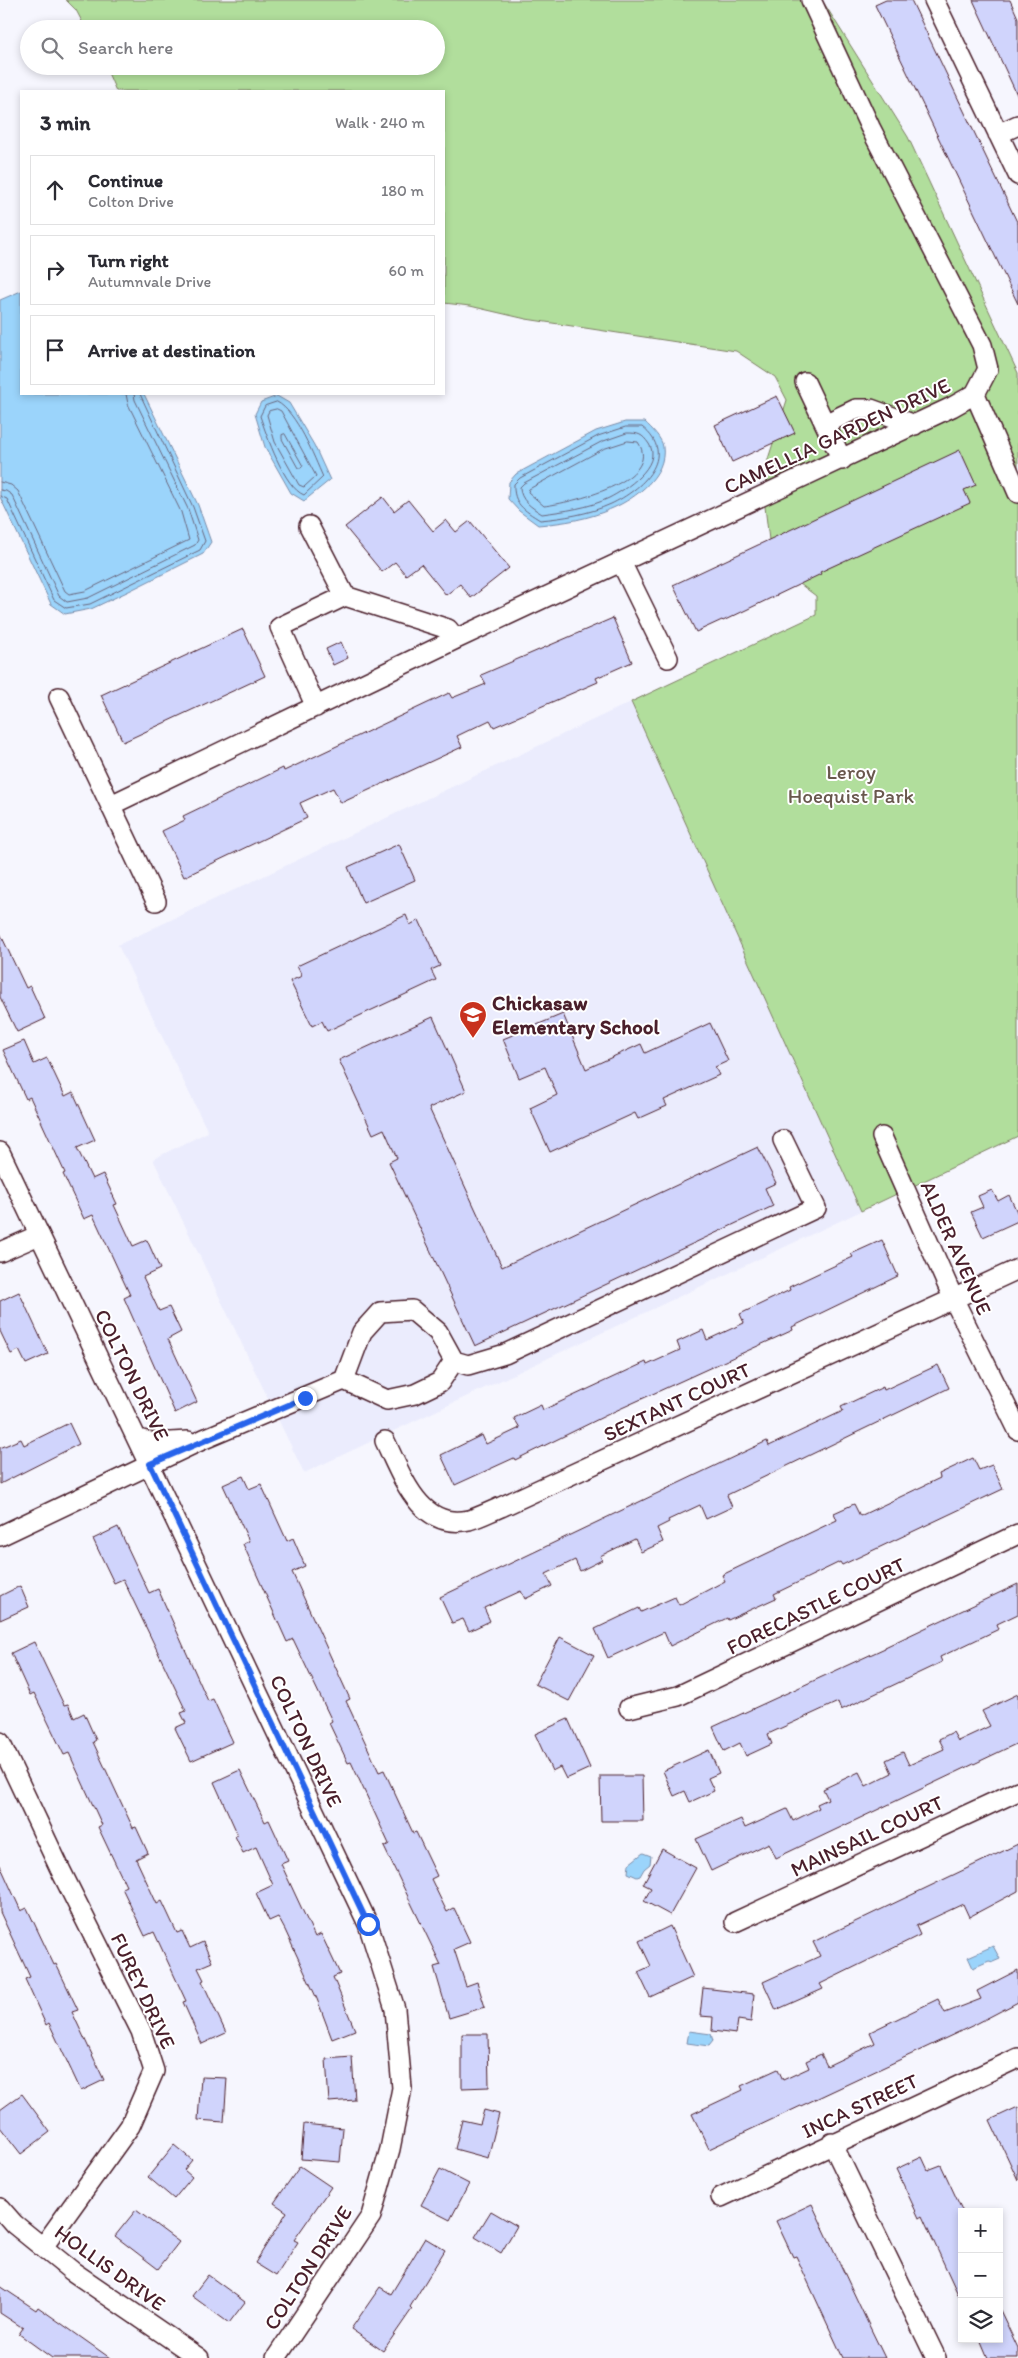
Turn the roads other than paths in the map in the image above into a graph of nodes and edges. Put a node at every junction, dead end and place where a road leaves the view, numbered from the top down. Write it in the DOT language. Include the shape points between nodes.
graph roads {
  1 [pos="811,0"];
  2 [pos="934,0"];
  3 [pos="1018,125"];
  4 [pos="998,134"];
  5 [pos="1018,175"];
  6 [pos="805,382"];
  7 [pos="975,394"];
  8 [pos="825,424"];
  9 [pos="915,425"];
  10 [pos="842,460"];
  11 [pos="1018,492"];
  12 [pos="309,526"];
  13 [pos="621,562"];
  14 [pos="345,596"];
  15 [pos="456,639"];
  16 [pos="668,658"];
  17 [pos="59,697"];
  18 [pos="316,707"];
  19 [pos="111,805"];
  20 [pos="156,901"];
  21 [pos="882,1137"];
  22 [pos="783,1140"];
  23 [pos="0,1152"];
  24 [pos="39,1235"];
  25 [pos="0,1252"];
  26 [pos="1018,1269"];
  27 [pos="954,1300"];
  28 [pos="454,1361"];
  29 [pos="344,1380"];
  30 [pos="1018,1430"];
  31 [pos="138,1439"];
  32 [pos="204,1439"];
  33 [pos="385,1441"];
  34 [pos="150,1464"];
  35 [pos="1018,1534"];
  36 [pos="0,1536"];
  37 [pos="630,1708"];
  38 [pos="0,1742"];
  39 [pos="1018,1791"];
  40 [pos="735,1922"];
  41 [pos="1018,2058"];
  42 [pos="832,2143"];
  43 [pos="721,2197"];
  44 [pos="0,2208"];
  45 [pos="43,2247"];
  46 [pos="199,2358"];
  47 [pos="276,2358"];
  48 [pos="936,2358"];
  1 -- 7 [label="street, CAMELLIA GARDEN DRIVE" via="870,127 982,345 988,369"];
  2 -- 4 [label="street"];
  3 -- 4 [label="street"];
  4 -- 5 [label="street"];
  6 -- 8 [label="street"];
  7 -- 9 [label="street, CAMELLIA GARDEN DRIVE"];
  7 -- 11 [label="street"];
  8 -- 9 [label="street" via="856,409 871,409"];
  8 -- 10 [label="street"];
  9 -- 10 [label="street, CAMELLIA GARDEN DRIVE"];
  10 -- 13 [label="street, CAMELLIA GARDEN DRIVE"];
  12 -- 14 [label="street"];
  13 -- 15 [label="street, CAMELLIA GARDEN DRIVE"];
  13 -- 16 [label="street"];
  14 -- 15 [label="street" via="448,629"];
  14 -- 18 [label="street" via="280,627"];
  15 -- 18 [label="street, CAMELLIA GARDEN DRIVE"];
  17 -- 19 [label="street"];
  18 -- 19 [label="street, CAMELLIA GARDEN DRIVE"];
  19 -- 20 [label="street"];
  21 -- 27 [label="street, ALDER AVENUE"];
  22 -- 28 [label="street" via="816,1208 505,1354 468,1365"];
  23 -- 24 [label="street, COLTON DRIVE"];
  24 -- 25 [label="street"];
  24 -- 31 [label="street, COLTON DRIVE"];
  26 -- 27 [label="street, SEXTANT COURT"];
  27 -- 30 [label="street, ALDER AVENUE"];
  27 -- 33 [label="street, SEXTANT COURT" via="469,1520 444,1521 422,1508 406,1485"];
  28 -- 29 [label="street" via="440,1382 415,1394 387,1400"];
  28 -- 29 [label="street" via="438,1332 412,1310 380,1312 362,1332"];
  29 -- 32 [label="street"];
  31 -- 32 [label="street" via="177,1443"];
  31 -- 34 [label="street, COLTON DRIVE"];
  32 -- 34 [label="street"];
  34 -- 36 [label="street"];
  34 -- 47 [label="street, COLTON DRIVE" via="368,1924 395,2009 402,2088 390,2149 371,2216"];
  35 -- 37 [label="street, FORECASTLE COURT" via="678,1696"];
  38 -- 45 [label="street, FUREY DRIVE" via="141,2031 154,2072 130,2126"];
  39 -- 40 [label="street, MAINSAIL COURT"];
  41 -- 42 [label="street, INCA STREET"];
  42 -- 43 [label="street, INCA STREET"];
  42 -- 48 [label="street"];
  44 -- 45 [label="street, HOLLIS DRIVE"];
  45 -- 46 [label="street, HOLLIS DRIVE" via="72,2271"];
}
